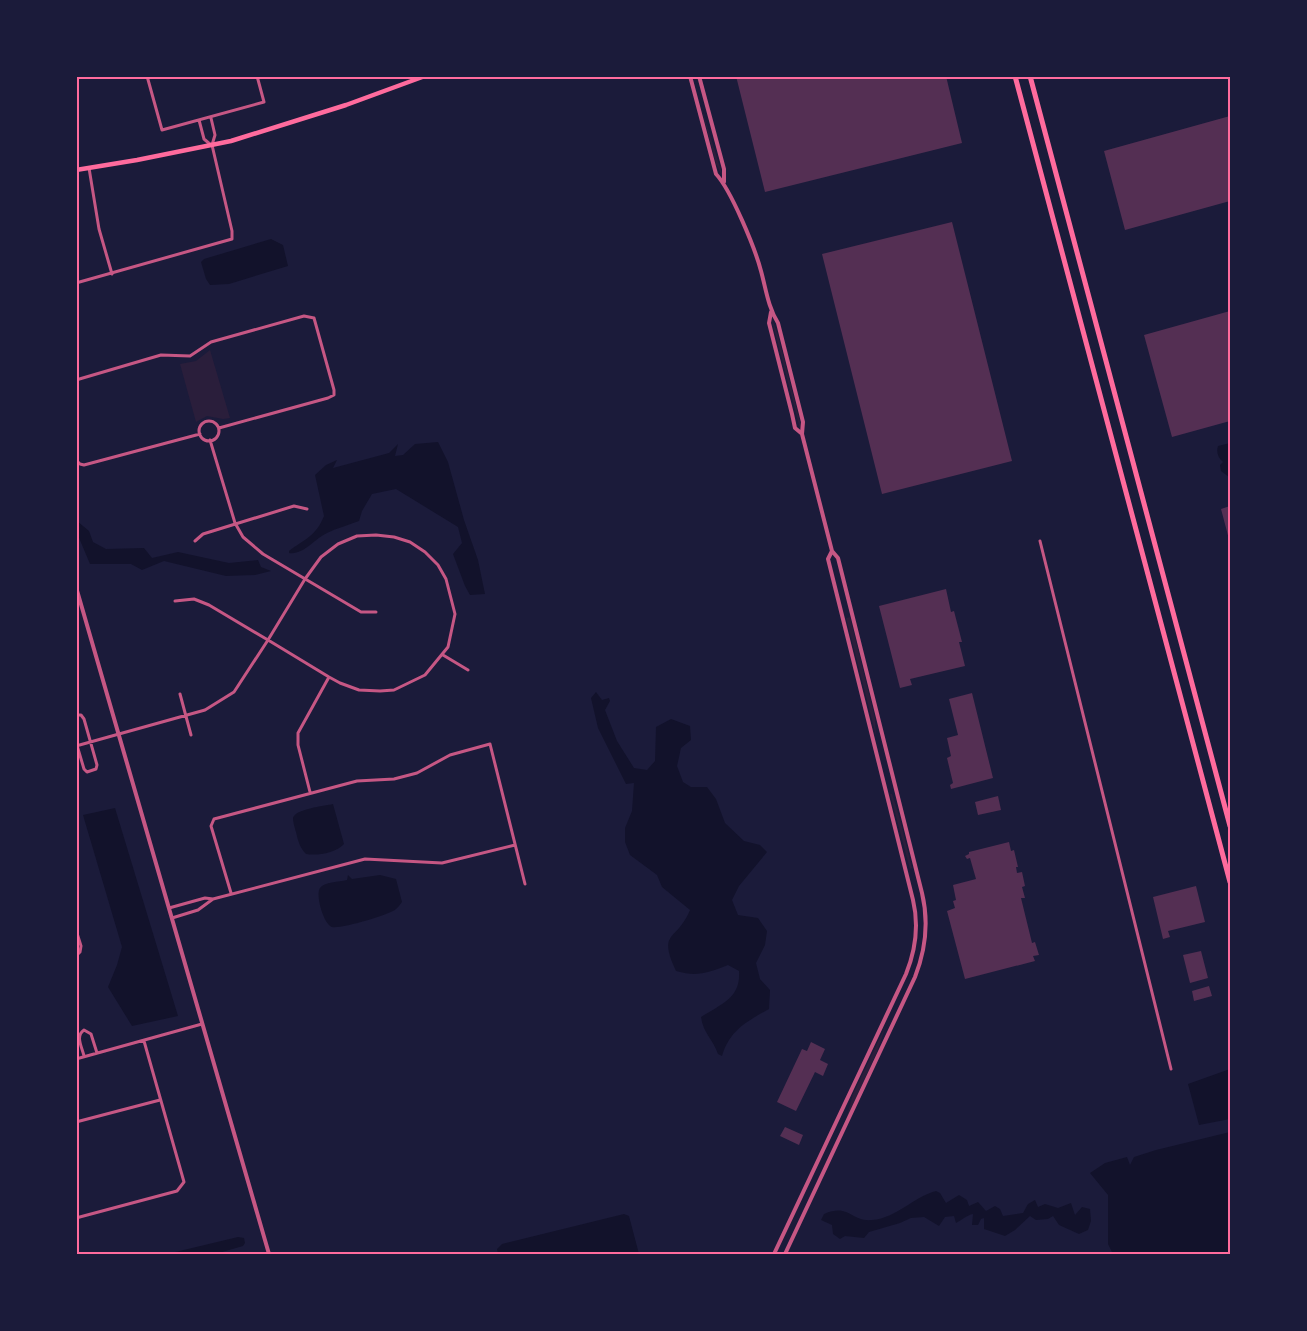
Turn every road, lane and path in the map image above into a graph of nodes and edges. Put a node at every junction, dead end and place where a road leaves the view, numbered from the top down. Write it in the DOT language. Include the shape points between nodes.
graph roads {
  1 [pos="147,76"];
  2 [pos="257,76"];
  3 [pos="425,76"];
  4 [pos="690,76"];
  5 [pos="699,76"];
  6 [pos="1015,76"];
  7 [pos="1030,76"];
  8 [pos="210,117"];
  9 [pos="199,120"];
  10 [pos="212,145"];
  11 [pos="88,168"];
  12 [pos="76,170"];
  13 [pos="724,183"];
  14 [pos="112,274"];
  15 [pos="76,283"];
  16 [pos="771,312"];
  17 [pos="76,380"];
  18 [pos="219,428"];
  19 [pos="200,434"];
  20 [pos="802,434"];
  21 [pos="210,441"];
  22 [pos="76,460"];
  23 [pos="307,509"];
  24 [pos="235,523"];
  25 [pos="195,541"];
  26 [pos="1040,541"];
  27 [pos="832,552"];
  28 [pos="305,579"];
  29 [pos="76,587"];
  30 [pos="175,601"];
  31 [pos="376,612"];
  32 [pos="268,640"];
  33 [pos="443,655"];
  34 [pos="468,670"];
  35 [pos="329,677"];
  36 [pos="180,694"];
  37 [pos="76,715"];
  38 [pos="186,716"];
  39 [pos="118,734"];
  40 [pos="191,735"];
  41 [pos="91,742"];
  42 [pos="77,745"];
  43 [pos="310,792"];
  44 [pos="1230,826"];
  45 [pos="515,845"];
  46 [pos="1230,882"];
  47 [pos="525,884"];
  48 [pos="231,893"];
  49 [pos="213,899"];
  50 [pos="169,908"];
  51 [pos="172,918"];
  52 [pos="76,930"];
  53 [pos="76,956"];
  54 [pos="202,1024"];
  55 [pos="144,1041"];
  56 [pos="97,1053"];
  57 [pos="84,1057"];
  58 [pos="76,1059"];
  59 [pos="1171,1070"];
  60 [pos="160,1100"];
  61 [pos="76,1122"];
  62 [pos="76,1218"];
  63 [pos="269,1254"];
  64 [pos="774,1254"];
  65 [pos="785,1254"];
  1 -- 9 [label="street" via="162,130"];
  2 -- 8 [label="street" via="264,102"];
  3 -- 10 [label="main road" via="346,105"];
  4 -- 13 [label="street" via="713,165"];
  5 -- 13 [label="street" via="724,169"];
  6 -- 46 [label="highway"];
  7 -- 44 [label="highway"];
  8 -- 9 [label="street"];
  8 -- 10 [label="street" via="215,135"];
  9 -- 10 [label="street" via="204,139"];
  10 -- 11 [label="main road"];
  10 -- 14 [label="street" via="232,239"];
  11 -- 12 [label="main road"];
  11 -- 14 [label="street"];
  13 -- 16 [label="street" via="758,260"];
  14 -- 15 [label="street"];
  16 -- 20 [label="street" via="784,345 803,422"];
  16 -- 20 [label="street" via="770,323 795,428"];
  17 -- 18 [label="street" via="161,356 190,356 211,342 304,316 314,318 334,395"];
  18 -- 19 [label="street" via="206,421 201,424"];
  18 -- 21 [label="street" via="218,435"];
  19 -- 21 [label="street"];
  19 -- 22 [label="street" via="84,465"];
  20 -- 27 [label="street"];
  21 -- 24 [label="street"];
  23 -- 24 [label="street" via="294,506"];
  24 -- 25 [label="street" via="203,534"];
  24 -- 28 [label="street" via="250,544"];
  26 -- 59 [label="street"];
  27 -- 64 [label="street" via="828,559 913,900 916,934 906,974"];
  27 -- 65 [label="street" via="838,558 922,893 926,939 912,985"];
  28 -- 31 [label="street" via="361,612"];
  28 -- 32 [label="street"];
  28 -- 33 [label="street" via="321,557 357,536 394,537 410,542 438,565 452,597 453,631"];
  29 -- 39 [label="street"];
  30 -- 32 [label="street" via="194,599 209,605"];
  32 -- 35 [label="street"];
  32 -- 38 [label="street" via="234,692 205,710"];
  33 -- 34 [label="street"];
  33 -- 35 [label="street" via="425,675 394,690 359,690"];
  35 -- 43 [label="street" via="298,733"];
  36 -- 38 [label="street"];
  37 -- 41 [label="street" via="84,719"];
  38 -- 39 [label="street"];
  38 -- 40 [label="street"];
  39 -- 41 [label="street"];
  39 -- 50 [label="street"];
  41 -- 42 [label="street"];
  41 -- 42 [label="street" via="97,765 93,771 84,769"];
  43 -- 45 [label="street" via="417,773 450,754 490,744"];
  43 -- 48 [label="street" via="213,819 211,826"];
  45 -- 47 [label="street"];
  45 -- 48 [label="street" via="442,863 365,859"];
  48 -- 49 [label="street"];
  49 -- 50 [label="street"];
  49 -- 51 [label="street" via="198,910"];
  50 -- 51 [label="street"];
  51 -- 54 [label="street"];
  52 -- 53 [label="street" via="81,946"];
  54 -- 55 [label="street"];
  54 -- 63 [label="street"];
  55 -- 56 [label="street"];
  55 -- 60 [label="street"];
  56 -- 57 [label="street"];
  56 -- 57 [label="street" via="91,1034 84,1030 79,1038"];
  57 -- 58 [label="street"];
  60 -- 61 [label="street"];
  60 -- 62 [label="street" via="183,1175 182,1187 176,1192"];
}
